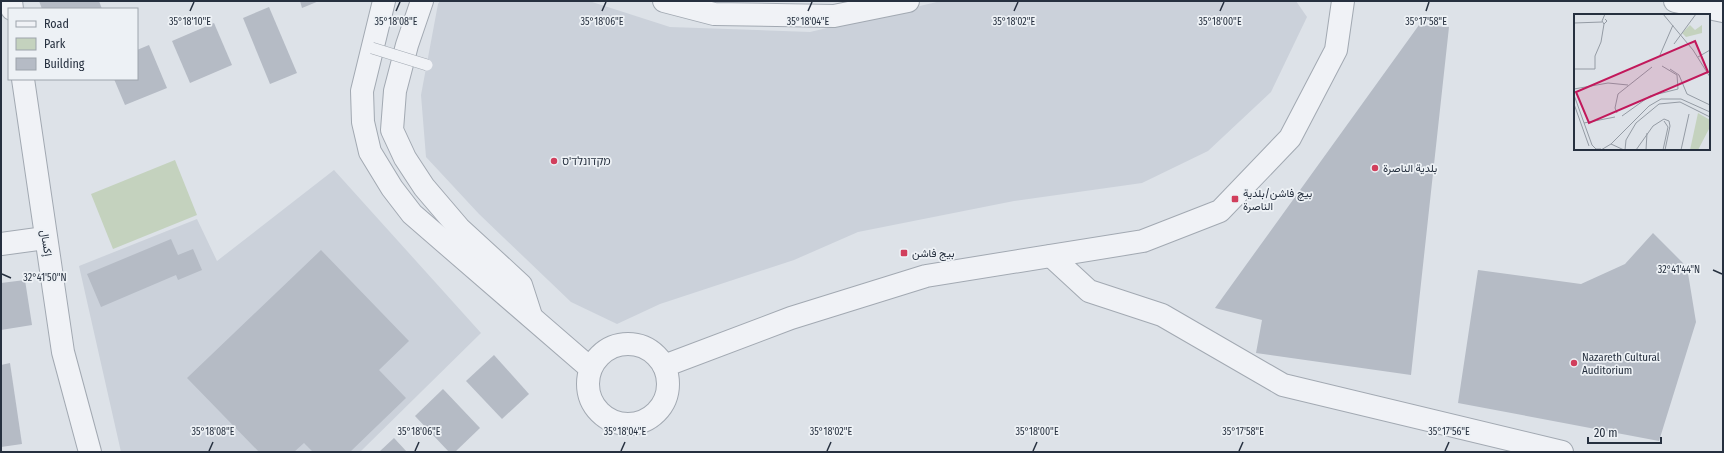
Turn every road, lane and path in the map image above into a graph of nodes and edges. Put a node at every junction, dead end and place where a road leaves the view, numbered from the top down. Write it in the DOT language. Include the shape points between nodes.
graph roads {
  1 [pos="384,1"];
  2 [pos="422,1"];
  3 [pos="664,1"];
  4 [pos="908,1"];
  5 [pos="1343,1"];
  6 [pos="1675,1"];
  7 [pos="1723,11"];
  8 [pos="372,48"];
  9 [pos="427,65"];
  10 [pos="23,80"];
  11 [pos="45,238"];
  12 [pos="1,244"];
  13 [pos="1051,256"];
  14 [pos="532,317"];
  15 [pos="664,366"];
  16 [pos="590,368"];
  17 [pos="90,452"];
  18 [pos="1562,452"];
  1 -- 8 [label="street"];
  2 -- 14 [label="street" via="395,91 392,130 405,158 420,181 459,228 521,285"];
  3 -- 4 [label="street" via="714,14 834,16"];
  5 -- 13 [label="street" via="1336,50 1290,138 1220,211 1143,242"];
  6 -- 7 [label="street"];
  8 -- 9 [label="lane, bridge"];
  8 -- 14 [label="street" via="362,91 363,122 370,152 412,214"];
  10 -- 11 [label="street, إكسال"];
  11 -- 12 [label="street"];
  11 -- 17 [label="street, إكسال" via="63,352"];
  13 -- 15 [label="street" via="926,276 791,318"];
  13 -- 18 [label="street" via="1089,290 1162,315 1283,384"];
  14 -- 16 [label="street"];
  15 -- 16 [label="street" via="655,354 642,346 626,343 611,347 598,355"];
  15 -- 16 [label="street" via="668,386 662,405 654,415 642,422 629,424 616,423 594,407 588,394"];
}
